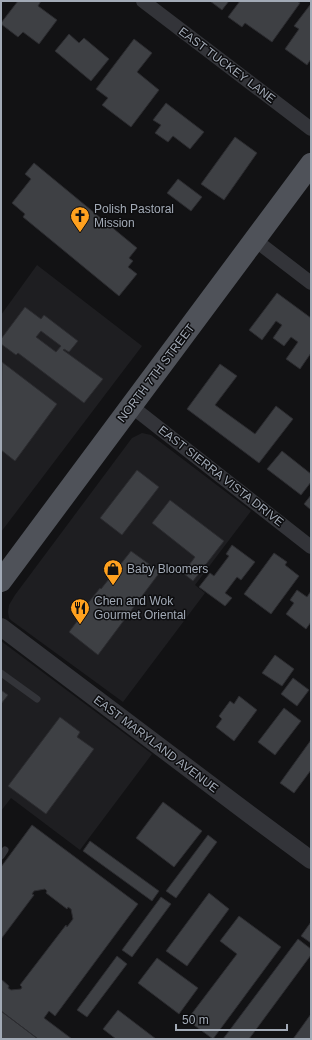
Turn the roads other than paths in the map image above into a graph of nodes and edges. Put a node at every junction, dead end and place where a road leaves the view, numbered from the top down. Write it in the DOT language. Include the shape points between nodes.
graph roads {
  1 [pos="142,1"];
  2 [pos="311,130"];
  3 [pos="311,164"];
  4 [pos="254,240"];
  5 [pos="311,283"];
  6 [pos="131,406"];
  7 [pos="311,547"];
  8 [pos="1,581"];
  9 [pos="1,627"];
  10 [pos="1,673"];
  11 [pos="37,699"];
  12 [pos="311,860"];
  1 -- 2 [label="street, EAST TUCKEY LANE"];
  3 -- 4 [label="main road, NORTH 7TH STREET"];
  4 -- 5 [label="street"];
  4 -- 6 [label="main road, NORTH 7TH STREET"];
  6 -- 7 [label="street, EAST SIERRA VISTA DRIVE"];
  6 -- 8 [label="main road, NORTH 7TH STREET"];
  9 -- 12 [label="street, EAST MARYLAND AVENUE"];
  10 -- 11 [label="lane"];
}
